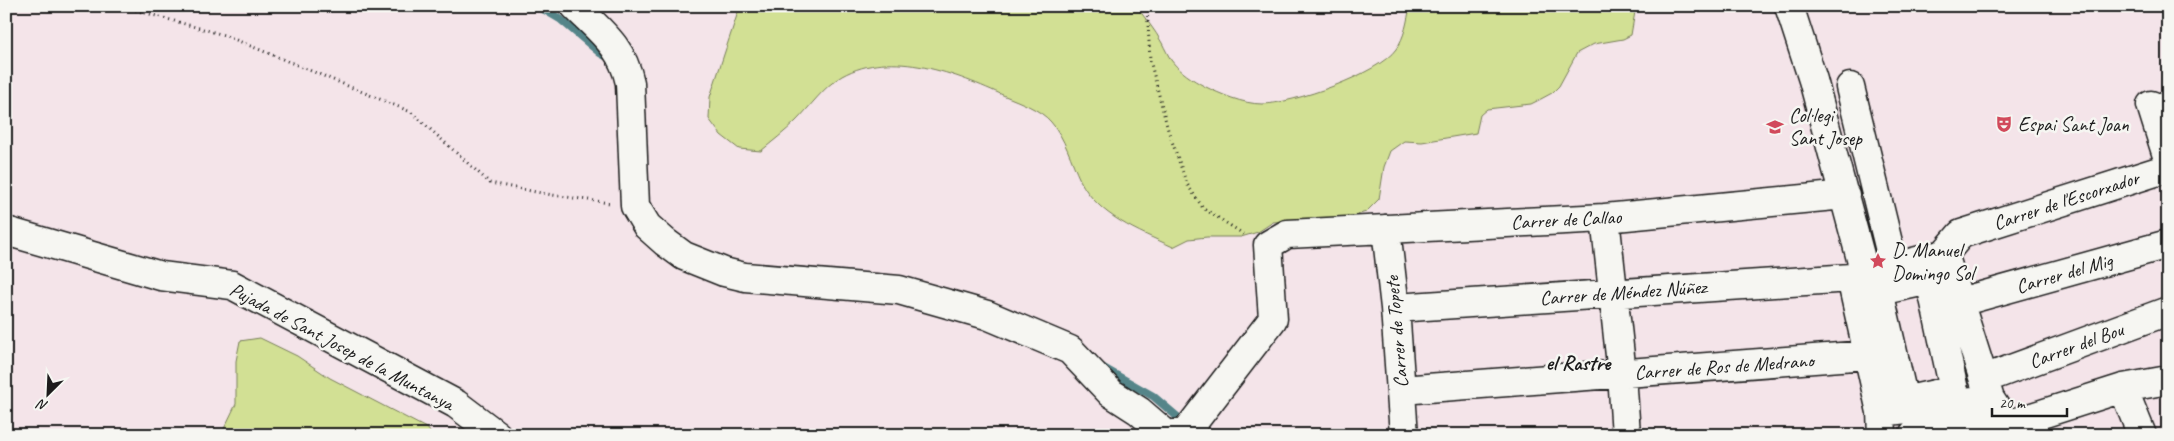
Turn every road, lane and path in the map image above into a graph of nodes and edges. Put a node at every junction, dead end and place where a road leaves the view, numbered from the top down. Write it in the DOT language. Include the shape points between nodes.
graph roads {
  1 [pos="122,6"];
  2 [pos="575,6"];
  3 [pos="1147,6"];
  4 [pos="1788,6"];
  5 [pos="1850,87"];
  6 [pos="2159,115"];
  7 [pos="2168,159"];
  8 [pos="2168,168"];
  9 [pos="1845,195"];
  10 [pos="635,206"];
  11 [pos="1605,218"];
  12 [pos="1386,230"];
  13 [pos="6,231"];
  14 [pos="1277,240"];
  15 [pos="2168,244"];
  16 [pos="1944,254"];
  17 [pos="1894,267"];
  18 [pos="1865,281"];
  19 [pos="1613,293"];
  20 [pos="1960,302"];
  21 [pos="1395,308"];
  22 [pos="2168,311"];
  23 [pos="1867,354"];
  24 [pos="1622,374"];
  25 [pos="2168,380"];
  26 [pos="2123,388"];
  27 [pos="1987,389"];
  28 [pos="1401,390"];
  29 [pos="1882,424"];
  30 [pos="2007,425"];
  31 [pos="1187,433"];
  32 [pos="497,435"];
  33 [pos="1404,435"];
  34 [pos="1626,435"];
  35 [pos="1913,435"];
  36 [pos="2142,435"];
  1 -- 10 [label="path" via="224,36 411,112 490,183"];
  2 -- 10 [label="street" via="618,49 627,68"];
  3 -- 14 [label="path" via="1150,60 1168,130 1188,184 1203,208 1258,244"];
  4 -- 9 [label="street" via="1813,80"];
  5 -- 17 [label="street"];
  6 -- 7 [label="street"];
  8 -- 16 [label="street, Carrer de l'Escorxador" via="1961,234"];
  9 -- 11 [label="street, Carrer de Callao"];
  9 -- 18 [label="street"];
  10 -- 31 [label="street" via="647,226 665,242 684,256 724,272 788,282 899,290 987,315 1070,350 1111,393 1167,435"];
  11 -- 12 [label="street, Carrer de Callao"];
  11 -- 19 [label="street"];
  12 -- 14 [label="street, Carrer de Callao"];
  12 -- 21 [label="street, Carrer de Topete"];
  13 -- 32 [label="street, Pujada de Sant Josep de la Muntanya" via="161,276 232,285 456,404"];
  14 -- 31 [label="street" via="1273,318"];
  15 -- 20 [label="street, Carrer del Mig"];
  16 -- 17 [label="street, Carrer de Méndez Núñez"];
  16 -- 20 [label="street"];
  17 -- 18 [label="street, Carrer de Méndez Núñez"];
  18 -- 19 [label="street, Carrer de Méndez Núñez"];
  18 -- 23 [label="street"];
  19 -- 21 [label="street, Carrer de Méndez Núñez"];
  19 -- 24 [label="street"];
  20 -- 27 [label="street"];
  21 -- 28 [label="street, Carrer de Topete"];
  22 -- 27 [label="street, Carrer del Bou"];
  23 -- 24 [label="street, Carrer de Ros de Medrano"];
  23 -- 29 [label="street"];
  24 -- 28 [label="street, Carrer de Ros de Medrano"];
  24 -- 34 [label="street"];
  25 -- 26 [label="street"];
  26 -- 30 [label="street"];
  26 -- 36 [label="street"];
  27 -- 29 [label="street, Carrer del Bou"];
  27 -- 30 [label="street"];
  28 -- 33 [label="street, Carrer de Topete"];
  30 -- 35 [label="street"];
}
